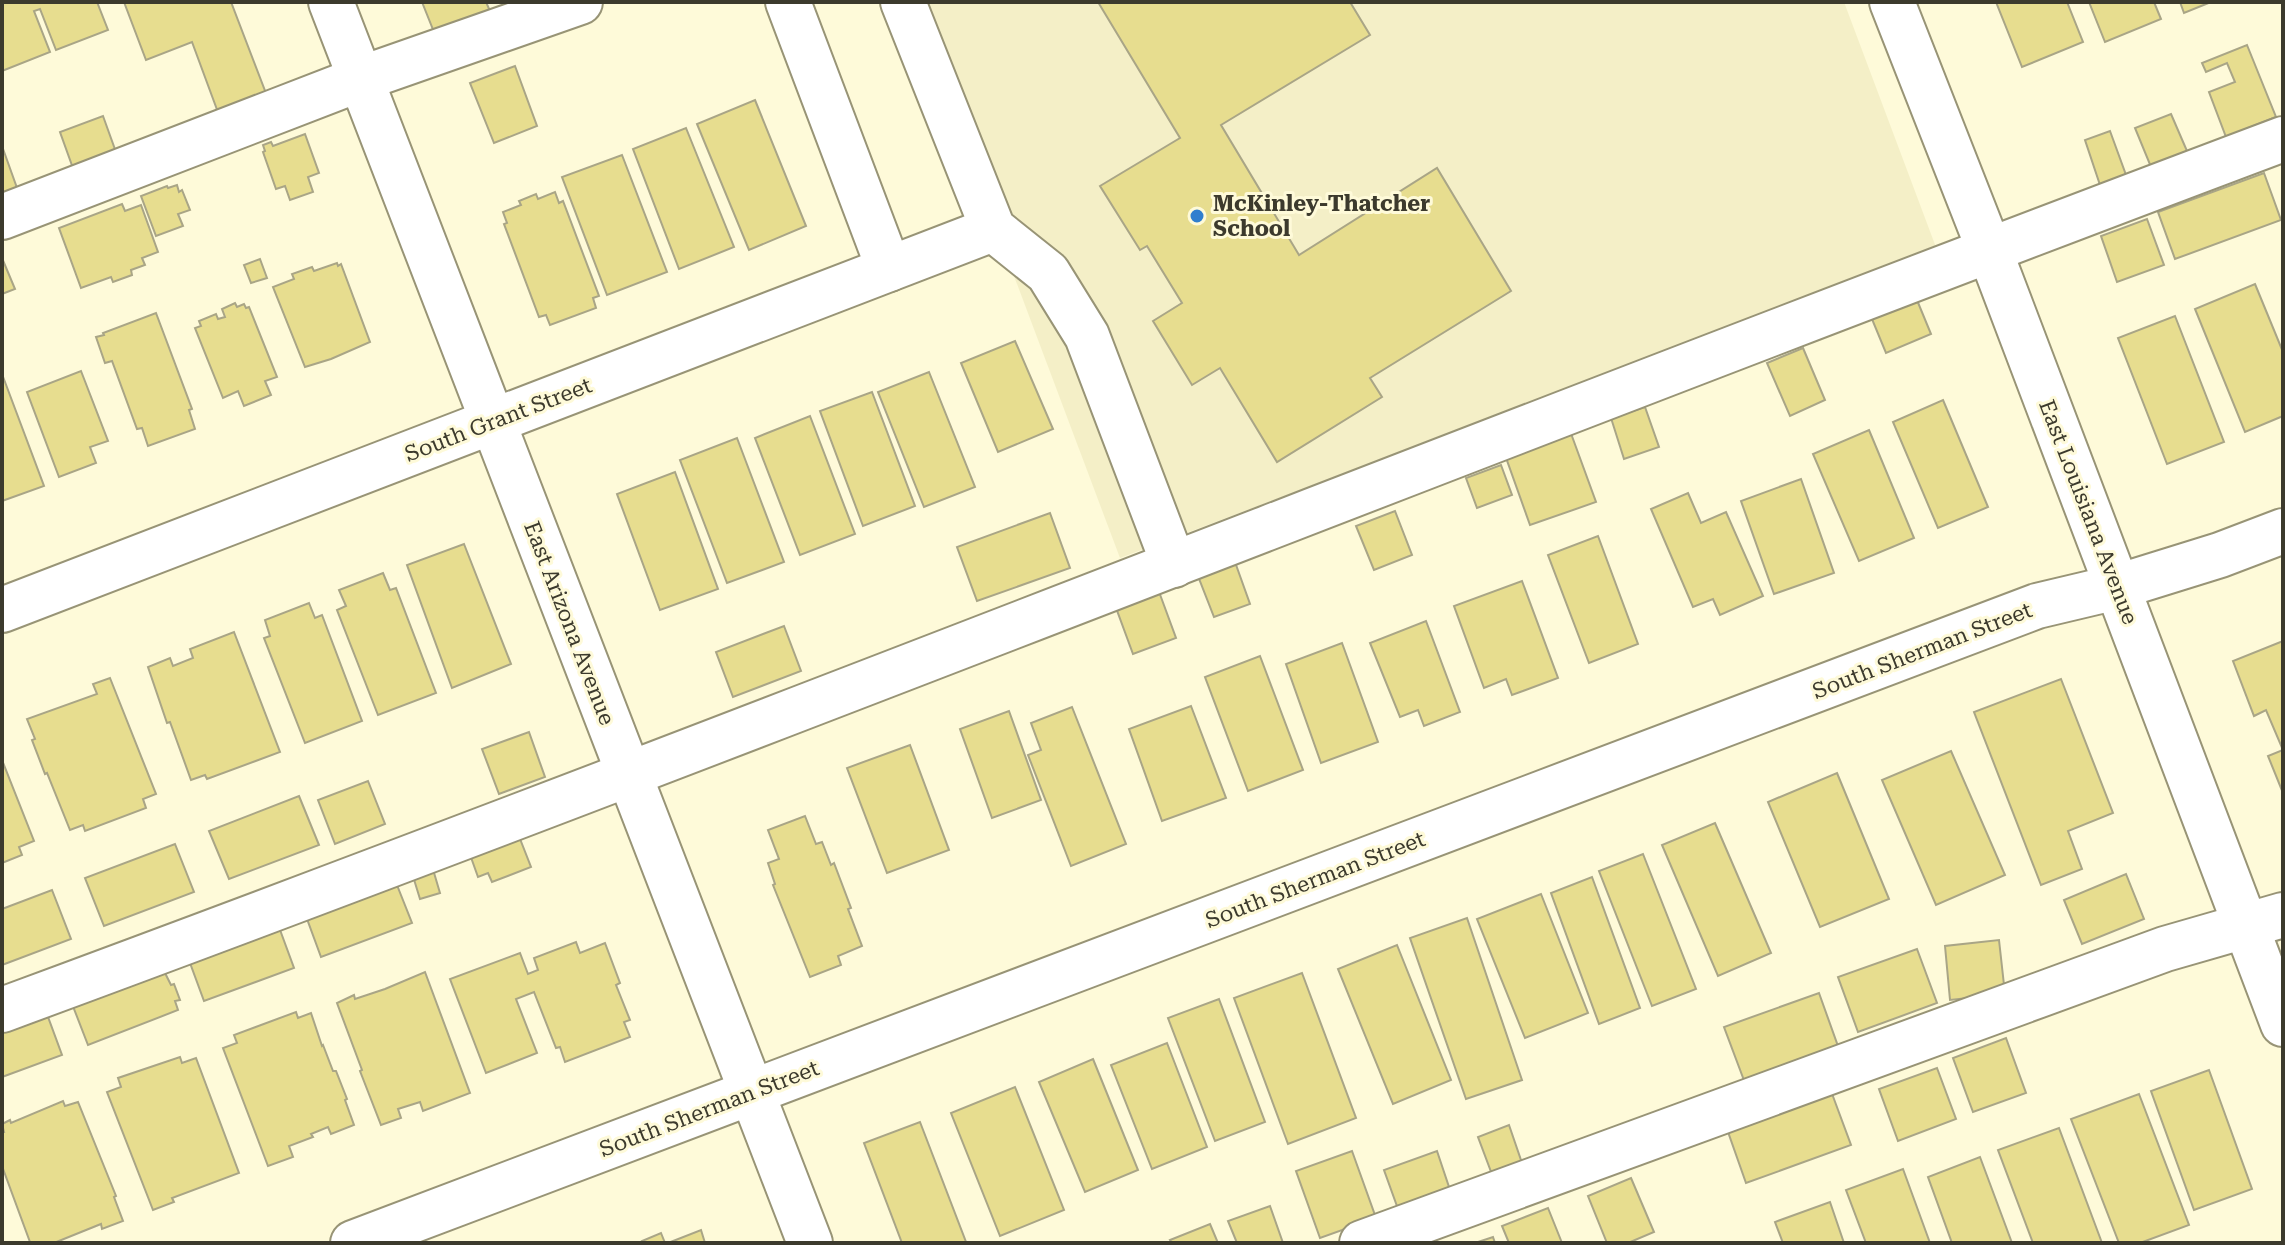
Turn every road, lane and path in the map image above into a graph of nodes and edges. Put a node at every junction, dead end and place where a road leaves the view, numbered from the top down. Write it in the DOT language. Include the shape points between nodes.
graph roads {
  1 [pos="331,2"];
  2 [pos="580,2"];
  3 [pos="788,2"];
  4 [pos="903,2"];
  5 [pos="1892,2"];
  6 [pos="360,79"];
  7 [pos="2283,139"];
  8 [pos="2,217"];
  9 [pos="993,229"];
  10 [pos="1989,249"];
  11 [pos="889,269"];
  12 [pos="492,421"];
  13 [pos="2283,531"];
  14 [pos="1174,565"];
  15 [pos="2117,587"];
  16 [pos="2,610"];
  17 [pos="629,775"];
  18 [pos="2264,920"];
  19 [pos="2,1010"];
  20 [pos="2283,1024"];
  21 [pos="752,1092"];
  22 [pos="353,1243"];
  23 [pos="810,1243"];
  24 [pos="1362,1243"];
  1 -- 6 [label="street, East Arizona Avenue"];
  2 -- 6 [label="street"];
  3 -- 11 [label="street"];
  4 -- 9 [label="street"];
  5 -- 10 [label="street, East Louisiana Avenue"];
  6 -- 8 [label="street"];
  6 -- 12 [label="street, East Arizona Avenue"];
  7 -- 10 [label="street"];
  9 -- 11 [label="street, South Grant Street"];
  9 -- 14 [label="street" via="1048,273 1087,336"];
  10 -- 14 [label="street"];
  10 -- 15 [label="street, East Louisiana Avenue"];
  11 -- 12 [label="street, South Grant Street"];
  12 -- 16 [label="street, South Grant Street"];
  12 -- 17 [label="street, East Arizona Avenue"];
  13 -- 15 [label="street, South Sherman Street"];
  14 -- 17 [label="street"];
  15 -- 18 [label="street, East Louisiana Avenue"];
  15 -- 21 [label="street, South Sherman Street" via="2037,606"];
  17 -- 19 [label="street"];
  17 -- 21 [label="street, East Arizona Avenue"];
  18 -- 20 [label="street, East Louisiana Avenue"];
  18 -- 24 [label="street" via="2165,949"];
  21 -- 22 [label="street, South Sherman Street"];
  21 -- 23 [label="street, East Arizona Avenue"];
}
